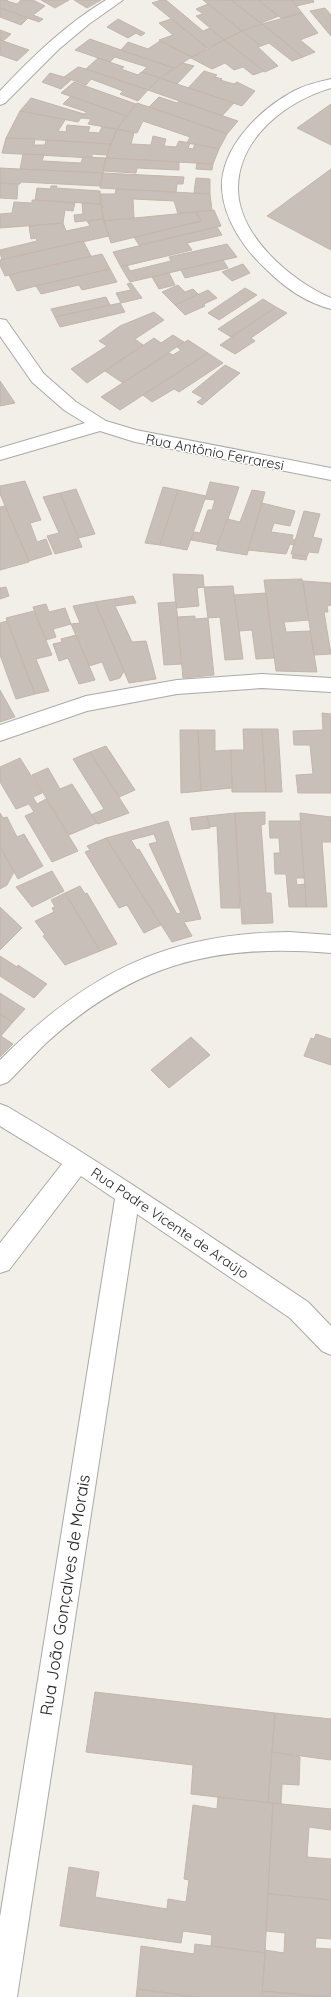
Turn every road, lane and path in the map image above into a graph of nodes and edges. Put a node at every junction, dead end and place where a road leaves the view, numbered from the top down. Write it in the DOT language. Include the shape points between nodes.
graph roads {
  1 [pos="116,0"];
  2 [pos="331,83"];
  3 [pos="0,100"];
  4 [pos="331,304"];
  5 [pos="0,324"];
  6 [pos="100,425"];
  7 [pos="0,454"];
  8 [pos="331,474"];
  9 [pos="331,685"];
  10 [pos="0,733"];
  11 [pos="331,944"];
  12 [pos="0,1076"];
  13 [pos="0,1114"];
  14 [pos="78,1160"];
  15 [pos="128,1194"];
  16 [pos="0,1262"];
  17 [pos="331,1343"];
  18 [pos="2,1997"];
  1 -- 3 [label="street" via="38,60"];
  2 -- 4 [label="street" via="300,93 271,112 248,136 235,162 230,188 236,214 262,258 289,281"];
  5 -- 6 [label="street, Rua Antônio Ferraresi" via="38,378 70,406"];
  6 -- 7 [label="street"];
  6 -- 8 [label="street, Rua Antônio Ferraresi" via="135,436"];
  9 -- 10 [label="street" via="262,681 177,687 86,704"];
  11 -- 12 [label="street" via="294,940 228,943 163,959 107,986 45,1031"];
  13 -- 14 [label="street, Rua Padre Vicente de Araújo"];
  14 -- 15 [label="street, Rua Padre Vicente de Araújo"];
  14 -- 16 [label="street"];
  15 -- 17 [label="street, Rua Padre Vicente de Araújo" via="299,1310"];
  15 -- 18 [label="street, Rua João Gonçalves de Morais"];
}
